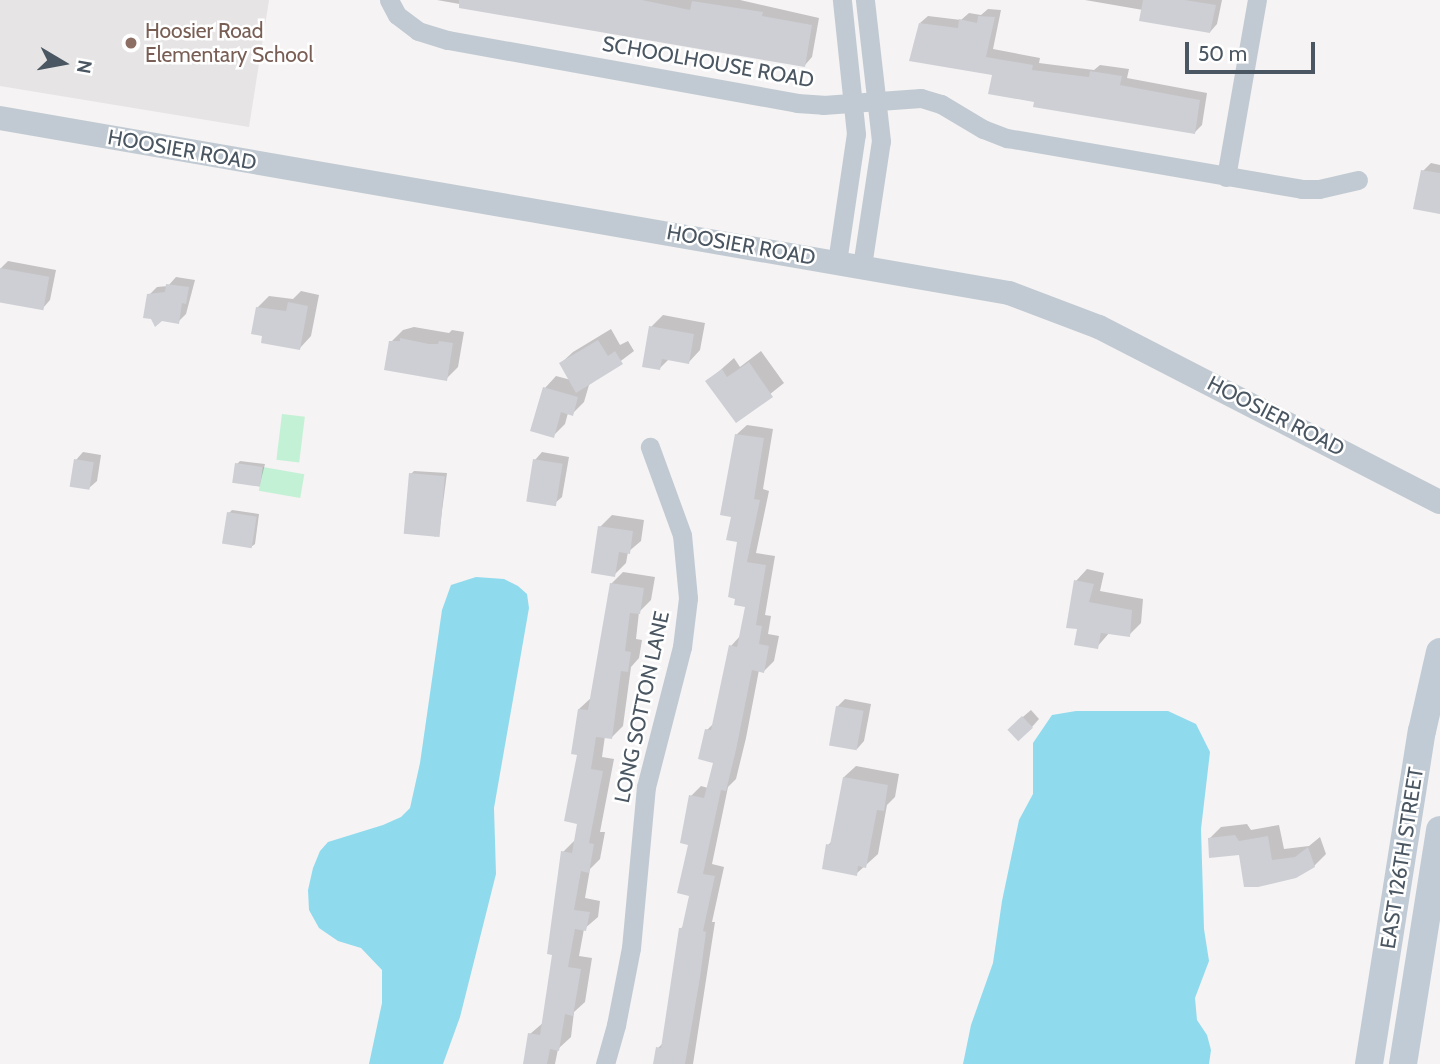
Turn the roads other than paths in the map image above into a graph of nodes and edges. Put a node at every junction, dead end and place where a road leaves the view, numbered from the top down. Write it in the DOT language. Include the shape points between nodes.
graph roads {
  1 [pos="389,0"];
  2 [pos="842,0"];
  3 [pos="865,0"];
  4 [pos="1257,0"];
  5 [pos="877,99"];
  6 [pos="854,103"];
  7 [pos="0,118"];
  8 [pos="1226,177"];
  9 [pos="1358,180"];
  10 [pos="838,262"];
  11 [pos="862,266"];
  12 [pos="650,447"];
  13 [pos="1440,502"];
  14 [pos="1440,652"];
  15 [pos="1440,830"];
  16 [pos="605,1064"];
  17 [pos="1369,1064"];
  18 [pos="1403,1064"];
  1 -- 6 [label="street, SCHOOLHOUSE ROAD" via="397,15 432,37 797,103"];
  2 -- 6 [label="street"];
  3 -- 5 [label="street"];
  4 -- 8 [label="street"];
  5 -- 6 [label="street, SCHOOLHOUSE ROAD"];
  5 -- 8 [label="street, SCHOOLHOUSE ROAD" via="932,100 1007,138"];
  5 -- 11 [label="street" via="879,159"];
  6 -- 10 [label="street" via="855,156"];
  7 -- 10 [label="street, HOOSIER ROAD"];
  8 -- 9 [label="street, SCHOOLHOUSE ROAD" via="1301,189"];
  10 -- 11 [label="street, HOOSIER ROAD"];
  11 -- 13 [label="street, HOOSIER ROAD" via="985,287 1073,315"];
  12 -- 16 [label="street, LONG SOTTON LANE" via="682,535 688,598 682,647 646,788 631,948"];
  14 -- 17 [label="main road, EAST 126TH STREET" via="1422,731"];
  15 -- 18 [label="main road, EAST 126TH STREET"];
}
